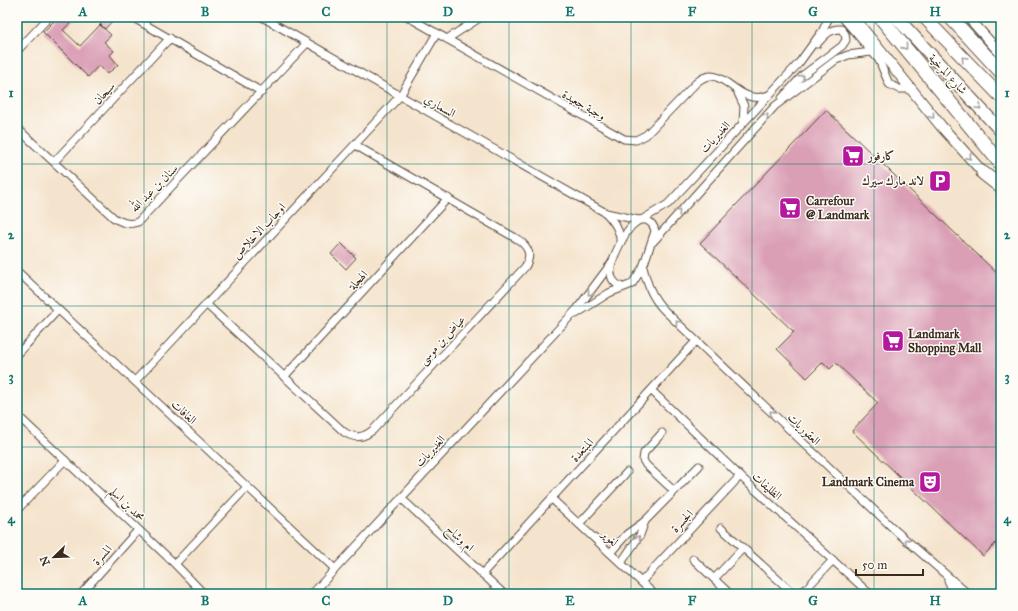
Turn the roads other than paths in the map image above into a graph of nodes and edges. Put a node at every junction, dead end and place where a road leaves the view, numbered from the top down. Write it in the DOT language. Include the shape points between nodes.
graph roads {
  1 [pos="49,17"];
  2 [pos="132,17"];
  3 [pos="262,17"];
  4 [pos="408,17"];
  5 [pos="481,17"];
  6 [pos="829,17"];
  7 [pos="842,17"];
  8 [pos="853,17"];
  9 [pos="880,17"];
  10 [pos="896,17"];
  11 [pos="924,17"];
  12 [pos="950,17"];
  13 [pos="968,17"];
  14 [pos="437,33"];
  15 [pos="170,38"];
  16 [pos="447,39"];
  17 [pos="307,43"];
  18 [pos="17,51"];
  19 [pos="871,52"];
  20 [pos="1001,54"];
  21 [pos="799,63"];
  22 [pos="1001,72"];
  23 [pos="911,90"];
  24 [pos="737,91"];
  25 [pos="262,92"];
  26 [pos="769,95"];
  27 [pos="400,96"];
  28 [pos="1001,97"];
  29 [pos="775,106"];
  30 [pos="743,122"];
  31 [pos="17,128"];
  32 [pos="1001,131"];
  33 [pos="355,145"];
  34 [pos="54,162"];
  35 [pos="1001,164"];
  36 [pos="983,174"];
  37 [pos="1001,187"];
  38 [pos="1001,192"];
  39 [pos="448,198"];
  40 [pos="606,213"];
  41 [pos="641,220"];
  42 [pos="653,242"];
  43 [pos="620,245"];
  44 [pos="612,261"];
  45 [pos="643,266"];
  46 [pos="17,271"];
  47 [pos="622,287"];
  48 [pos="206,304"];
  49 [pos="58,310"];
  50 [pos="563,323"];
  51 [pos="696,341"];
  52 [pos="17,355"];
  53 [pos="284,377"];
  54 [pos="135,381"];
  55 [pos="652,391"];
  56 [pos="17,415"];
  57 [pos="662,433"];
  58 [pos="65,460"];
  59 [pos="699,466"];
  60 [pos="627,472"];
  61 [pos="740,476"];
  62 [pos="247,487"];
  63 [pos="674,491"];
  64 [pos="401,498"];
  65 [pos="552,499"];
  66 [pos="17,510"];
  67 [pos="645,521"];
  68 [pos="579,524"];
  69 [pos="721,528"];
  70 [pos="138,530"];
  71 [pos="743,548"];
  72 [pos="610,553"];
  73 [pos="693,559"];
  74 [pos="833,560"];
  75 [pos="621,563"];
  76 [pos="176,564"];
  77 [pos="335,569"];
  78 [pos="482,574"];
  79 [pos="946,575"];
  80 [pos="714,579"];
  81 [pos="641,582"];
  82 [pos="81,594"];
  83 [pos="204,594"];
  84 [pos="312,594"];
  85 [pos="504,594"];
  86 [pos="654,594"];
  87 [pos="730,594"];
  88 [pos="794,594"];
  89 [pos="801,594"];
  90 [pos="870,594"];
  91 [pos="954,594"];
  92 [pos="968,594"];
  1 -- 18 [label="street"];
  2 -- 15 [label="street"];
  3 -- 17 [label="street, السماري"];
  4 -- 14 [label="street, وجبة جعيدة"];
  5 -- 16 [label="street"];
  6 -- 21 [label="street, الغديريات" via="823,30"];
  7 -- 19 [label="street"];
  8 -- 23 [label="main road"];
  9 -- 35 [label="highway, one-way"];
  10 -- 32 [label="highway, شارع المرخية, one-way"];
  28 -- 11 [label="highway, شارع المرخية, one-way"];
  12 -- 22 [label="highway"];
  13 -- 20 [label="street"];
  14 -- 16 [label="street, وجبة جعيدة"];
  14 -- 27 [label="street, اوجاب الاخلاص"];
  15 -- 25 [label="street"];
  15 -- 34 [label="street, سيحان"];
  16 -- 24 [label="street, وجبة جعيدة" via="617,137 630,141 646,135 704,76 719,77"];
  17 -- 25 [label="street, سنان بن عبد الله"];
  17 -- 27 [label="street, السماري"];
  19 -- 23 [label="street" via="882,67 889,84 899,89"];
  19 -- 29 [label="street, الغديريات" via="848,55 836,60"];
  21 -- 26 [label="street, الغديريات"];
  29 -- 21 [label="street, الغديريات, one-way" via="803,75 842,46 846,40 845,34 841,29 835,28 828,32"];
  23 -- 36 [label="main road, one-way"];
  24 -- 26 [label="street, وجبة جعيدة" via="750,98"];
  24 -- 30 [label="street" via="744,106"];
  25 -- 34 [label="street, سنان بن عبد الله" via="138,222 121,223"];
  26 -- 30 [label="street, الغديريات"];
  27 -- 33 [label="street, اوجاب الاخلاص"];
  27 -- 40 [label="street, السماري"];
  42 -- 29 [label="street, الغديريات, one-way"];
  30 -- 41 [label="street, الغديريات" via="668,204"];
  31 -- 34 [label="street, سنان بن عبد الله"];
  33 -- 39 [label="street, عياض بن موسى"];
  33 -- 48 [label="street, اوجاب الاخلاص"];
  36 -- 37 [label="highway"];
  36 -- 38 [label="main road"];
  39 -- 53 [label="street, الهجلة"];
  39 -- 53 [label="street, عياض بن موسى" via="527,246 530,253 525,267 367,435 351,437"];
  40 -- 41 [label="street, السماري"];
  40 -- 43 [label="street, السماري" via="616,226"];
  41 -- 42 [label="street" via="652,223 655,227"];
  41 -- 43 [label="street, الغديريات" via="629,228"];
  42 -- 45 [label="street, الغديريات"];
  43 -- 44 [label="street, الغديريات"];
  44 -- 47 [label="street" via="611,276"];
  44 -- 50 [label="street, الغديريات, one-way" via="590,294"];
  45 -- 47 [label="street, الغديريات" via="632,284"];
  51 -- 45 [label="street, العقوريات, one-way" via="657,303 647,284"];
  46 -- 49 [label="street, الغافات"];
  47 -- 50 [label="street, الغديريات"];
  48 -- 53 [label="street, عياض بن موسى"];
  48 -- 54 [label="street, اوجاب الاخلاص"];
  49 -- 52 [label="street"];
  49 -- 54 [label="street, الغافات"];
  50 -- 64 [label="street, الغديريات"];
  51 -- 55 [label="street, المبتعدة"];
  79 -- 51 [label="street, العقوريات, one-way" via="887,523"];
  54 -- 62 [label="street, الغافات"];
  55 -- 61 [label="street, الظليفات"];
  55 -- 65 [label="street, المبتعدة"];
  56 -- 58 [label="street, محمد بن اسلم"];
  57 -- 63 [label="street" via="644,453 642,460"];
  58 -- 66 [label="street"];
  58 -- 70 [label="street, محمد بن اسلم"];
  59 -- 63 [label="street"];
  60 -- 68 [label="street"];
  61 -- 74 [label="street, الظليفات"];
  61 -- 81 [label="street, الجسرة"];
  62 -- 76 [label="street"];
  62 -- 77 [label="street, الغافات"];
  63 -- 67 [label="street"];
  64 -- 77 [label="street, الغديريات"];
  64 -- 78 [label="street, ام وشاح"];
  65 -- 68 [label="street, لغوير"];
  65 -- 78 [label="street, المبتعدة"];
  67 -- 72 [label="street" via="627,534"];
  75 -- 67 [label="street, one-way" via="636,542"];
  68 -- 72 [label="street, لغوير"];
  69 -- 71 [label="street"];
  70 -- 76 [label="street, محمد بن اسلم"];
  70 -- 82 [label="street, المسرة"];
  71 -- 80 [label="street"];
  71 -- 88 [label="street"];
  72 -- 75 [label="street, لغوير"];
  73 -- 80 [label="street"];
  74 -- 89 [label="street"];
  74 -- 90 [label="street, الظليفات"];
  75 -- 81 [label="street, لغوير"];
  76 -- 83 [label="street, محمد بن اسلم"];
  77 -- 84 [label="street, الغديريات"];
  78 -- 85 [label="street, ام وشاح"];
  79 -- 91 [label="street"];
  79 -- 92 [label="street, العقوريات"];
  80 -- 87 [label="street"];
  81 -- 86 [label="street, لغوير"];
}
